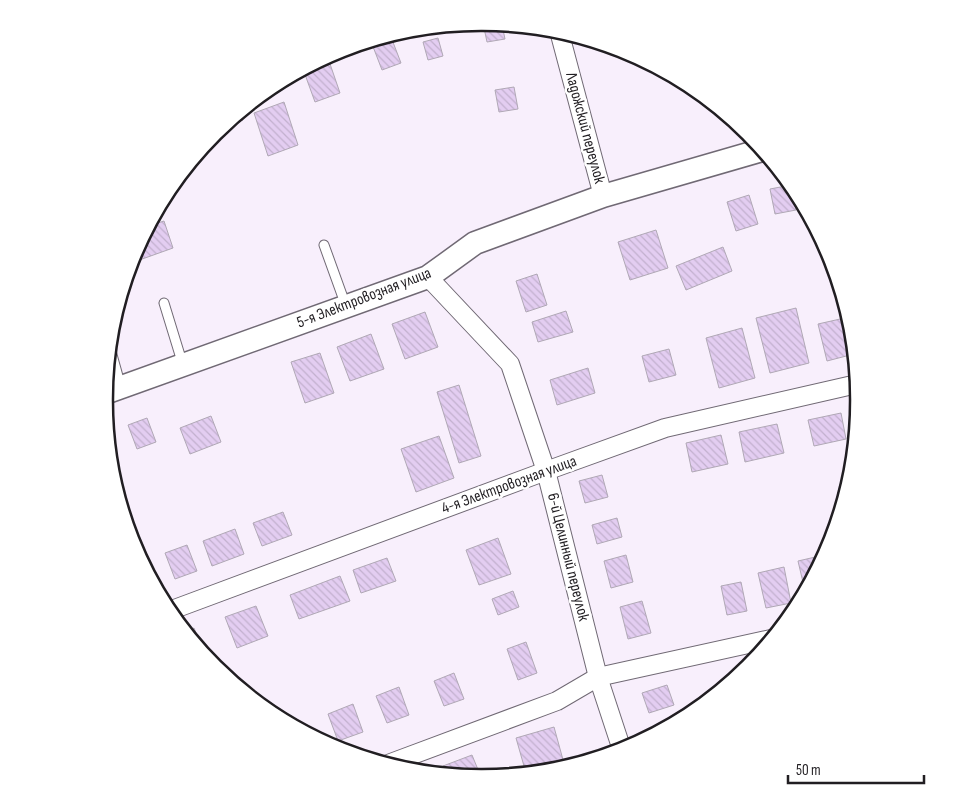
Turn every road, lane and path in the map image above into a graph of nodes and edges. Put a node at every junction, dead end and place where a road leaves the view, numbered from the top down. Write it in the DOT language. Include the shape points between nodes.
graph roads {
  1 [pos="560,40"];
  2 [pos="754,152"];
  3 [pos="604,196"];
  4 [pos="324,245"];
  5 [pos="428,277"];
  6 [pos="164,303"];
  7 [pos="346,306"];
  8 [pos="183,365"];
  9 [pos="849,386"];
  10 [pos="113,390"];
  11 [pos="546,471"];
  12 [pos="178,609"];
  13 [pos="760,641"];
  14 [pos="598,677"];
  15 [pos="619,742"];
  16 [pos="400,760"];
  1 -- 3 [label="street, Ладожский переулок"];
  2 -- 3 [label="street, 5-я Электровозная улица"];
  3 -- 5 [label="street, 5-я Электровозная улица" via="475,242"];
  4 -- 7 [label="lane"];
  5 -- 7 [label="street, 5-я Электровозная улица"];
  5 -- 11 [label="street, 6-й Целинный переулок" via="510,364"];
  6 -- 8 [label="lane"];
  7 -- 8 [label="street, 5-я Электровозная улица"];
  8 -- 10 [label="street, 5-я Электровозная улица"];
  9 -- 11 [label="street, 4-я Электровозная улица" via="665,428"];
  11 -- 12 [label="street, 4-я Электровозная улица"];
  11 -- 14 [label="street, 6-й Целинный переулок"];
  13 -- 14 [label="street"];
  14 -- 15 [label="street, 6-й Целинный переулок"];
  14 -- 16 [label="street" via="557,701"];
}
